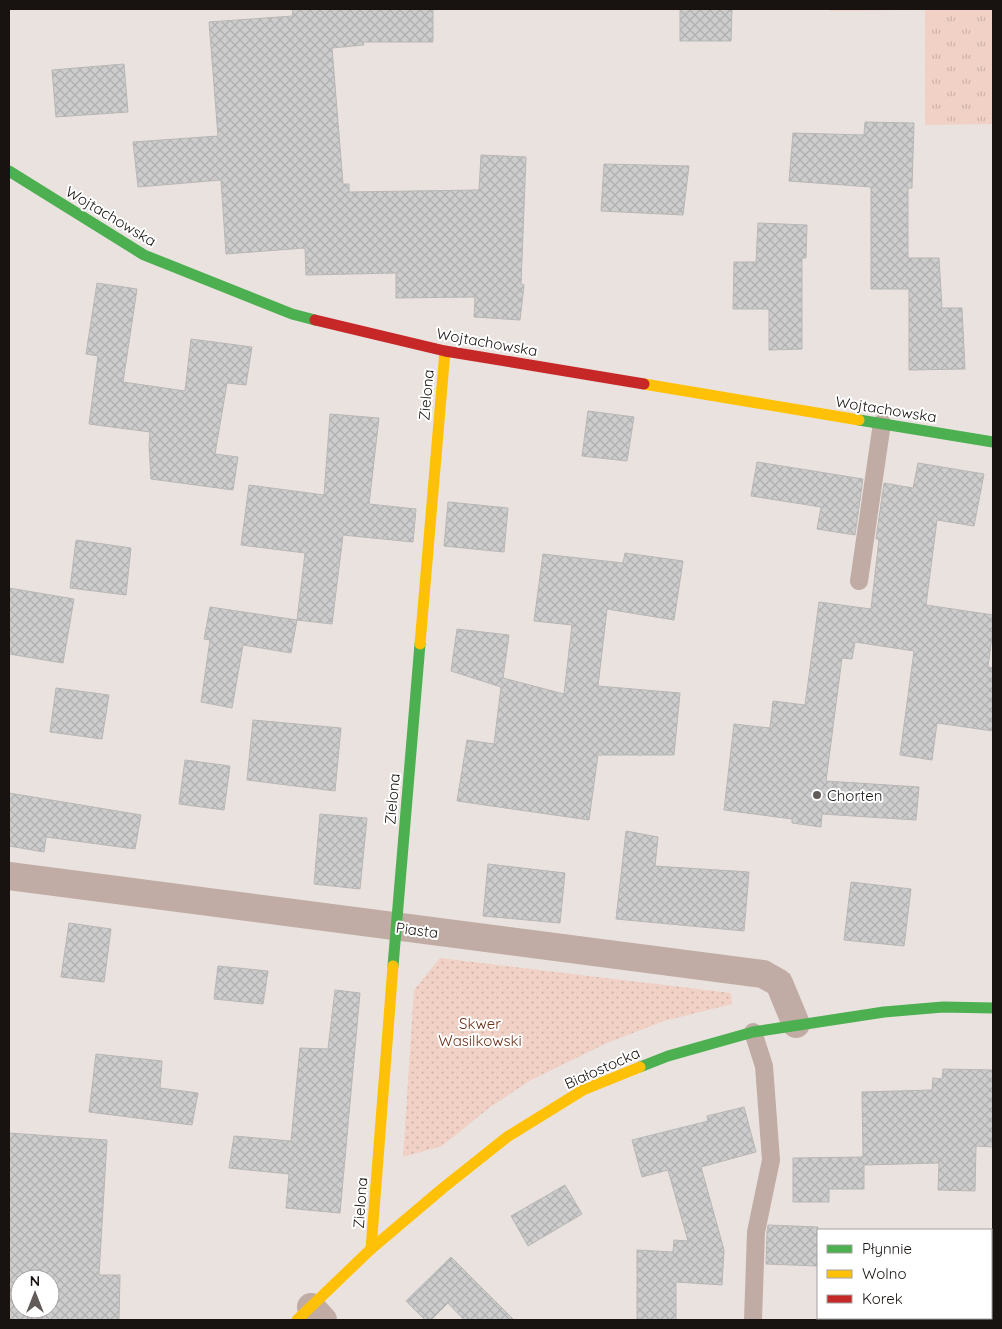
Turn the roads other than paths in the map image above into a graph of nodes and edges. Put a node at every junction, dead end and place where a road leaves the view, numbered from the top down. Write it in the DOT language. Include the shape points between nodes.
graph roads {
  1 [pos="9,171"];
  2 [pos="445,351"];
  3 [pos="882,423"];
  4 [pos="993,442"];
  5 [pos="859,581"];
  6 [pos="9,876"];
  7 [pos="396,927"];
  8 [pos="993,1008"];
  9 [pos="796,1024"];
  10 [pos="753,1032"];
  11 [pos="372,1249"];
  12 [pos="310,1316"];
  13 [pos="753,1320"];
  1 -- 2 [label="street, Wojtachowska" via="144,255 292,314"];
  2 -- 3 [label="street, Wojtachowska"];
  2 -- 7 [label="street, Zielona"];
  3 -- 4 [label="street, Wojtachowska"];
  3 -- 5 [label="lane"];
  6 -- 7 [label="street, Piasta"];
  7 -- 9 [label="street, Piasta" via="764,974 779,983"];
  7 -- 11 [label="street, Zielona"];
  8 -- 9 [label="street, Białostocka" via="943,1007"];
  9 -- 10 [label="street, Białostocka"];
  10 -- 11 [label="street, Białostocka" via="668,1056 583,1090 507,1137"];
  10 -- 13 [label="lane" via="764,1066 772,1160 756,1232"];
  11 -- 12 [label="street, Białostocka"];
}
